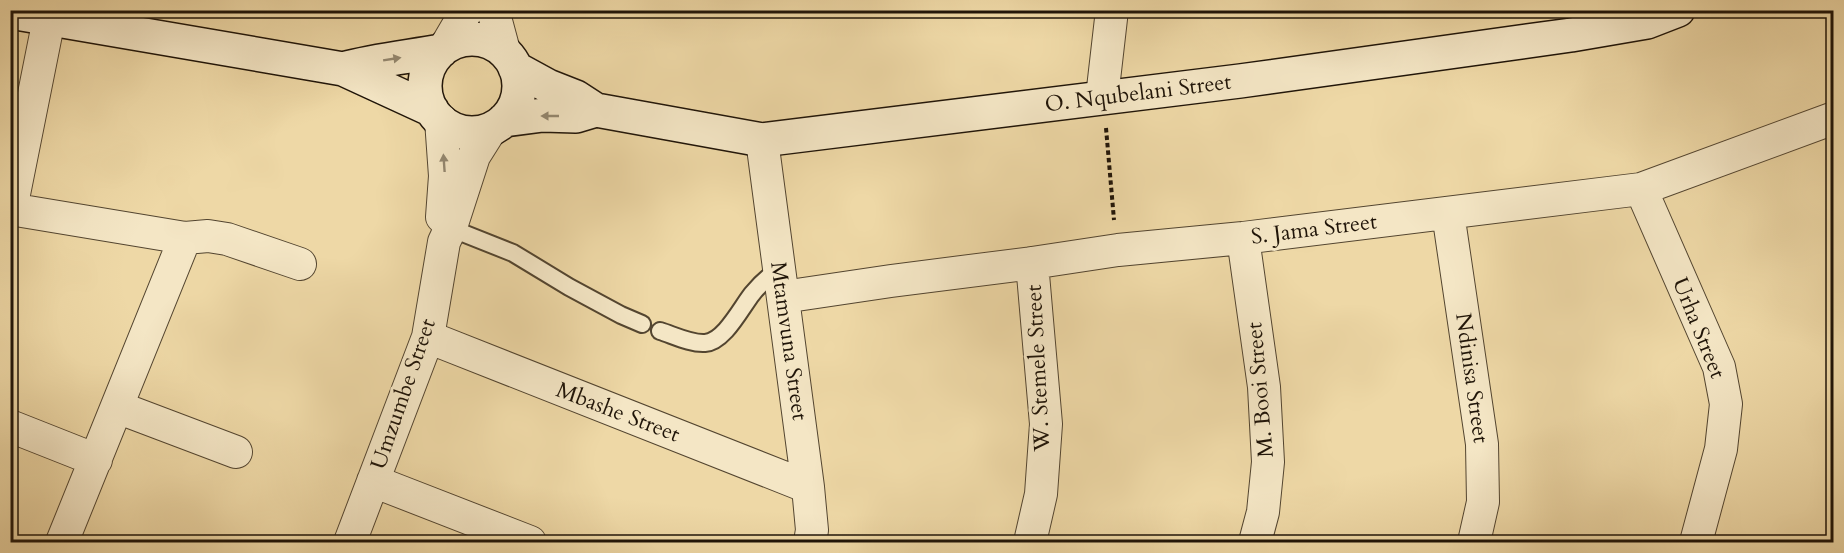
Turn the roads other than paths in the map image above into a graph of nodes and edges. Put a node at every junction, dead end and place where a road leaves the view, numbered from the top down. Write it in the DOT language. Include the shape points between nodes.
graph roads {
  1 [pos="467,10"];
  2 [pos="492,10"];
  3 [pos="1112,10"];
  4 [pos="1678,10"];
  5 [pos="10,12"];
  6 [pos="49,19"];
  7 [pos="444,49"];
  8 [pos="509,59"];
  9 [pos="343,69"];
  10 [pos="596,110"];
  11 [pos="1104,110"];
  12 [pos="436,115"];
  13 [pos="1833,118"];
  14 [pos="497,125"];
  15 [pos="762,140"];
  16 [pos="1641,189"];
  17 [pos="11,209"];
  18 [pos="1448,213"];
  19 [pos="445,231"];
  20 [pos="185,238"];
  21 [pos="1243,238"];
  22 [pos="1032,263"];
  23 [pos="300,264"];
  24 [pos="781,283"];
  25 [pos="642,324"];
  26 [pos="660,331"];
  27 [pos="428,337"];
  28 [pos="117,407"];
  29 [pos="10,426"];
  30 [pos="236,452"];
  31 [pos="96,460"];
  32 [pos="373,481"];
  33 [pos="808,487"];
  34 [pos="62,543"];
  35 [pos="350,543"];
  36 [pos="530,543"];
  37 [pos="810,543"];
  38 [pos="1030,543"];
  39 [pos="1255,543"];
  40 [pos="1474,543"];
  41 [pos="1696,543"];
  1 -- 7 [label="street"];
  2 -- 8 [label="street"];
  3 -- 11 [label="street"];
  4 -- 11 [label="street, O. Nqubelani Street" via="1647,22 1240,81"];
  5 -- 6 [label="street"];
  6 -- 9 [label="street"];
  6 -- 17 [label="street"];
  7 -- 8 [label="street" via="460,40 476,38 491,42"];
  9 -- 7 [label="street, one-way"];
  7 -- 12 [label="street" via="427,70 425,85 427,101"];
  8 -- 10 [label="street, O. Nqubelani Street" via="548,86"];
  8 -- 14 [label="street" via="519,78 519,93 514,108"];
  9 -- 12 [label="street"];
  10 -- 14 [label="street, O. Nqubelani Street, one-way"];
  10 -- 15 [label="street, O. Nqubelani Street"];
  11 -- 15 [label="street, O. Nqubelani Street"];
  12 -- 14 [label="street" via="460,131 476,133"];
  19 -- 12 [label="street, Umzumbe Street, one-way" via="445,176"];
  13 -- 16 [label="street, S. Jama Street"];
  14 -- 19 [label="street, Umzumbe Street" via="474,156"];
  15 -- 24 [label="street, Mtamvuna Street"];
  16 -- 18 [label="street, S. Jama Street"];
  16 -- 41 [label="street, Urha Street" via="1719,367 1726,404 1721,449"];
  17 -- 20 [label="street"];
  18 -- 21 [label="street, S. Jama Street"];
  18 -- 40 [label="street, Ndinisa Street" via="1482,444 1482,502"];
  19 -- 25 [label="lane" via="513,253"];
  19 -- 27 [label="street, Umzumbe Street"];
  20 -- 23 [label="street" via="227,239"];
  20 -- 28 [label="street"];
  21 -- 22 [label="street, S. Jama Street"];
  21 -- 39 [label="street, M. Booi Street" via="1264,387 1268,462"];
  22 -- 24 [label="street, S. Jama Street" via="891,280"];
  22 -- 38 [label="street, W. Stemele Street" via="1046,424 1041,494"];
  24 -- 26 [label="lane" via="766,278 731,325 705,343"];
  24 -- 33 [label="street, Mtamvuna Street"];
  27 -- 32 [label="street, Umzumbe Street"];
  27 -- 33 [label="street, Mbashe Street"];
  28 -- 30 [label="street"];
  28 -- 31 [label="street"];
  29 -- 31 [label="street"];
  31 -- 34 [label="street"];
  32 -- 35 [label="street, Umzumbe Street"];
  32 -- 36 [label="street"];
  33 -- 37 [label="street, Mtamvuna Street"];
}
